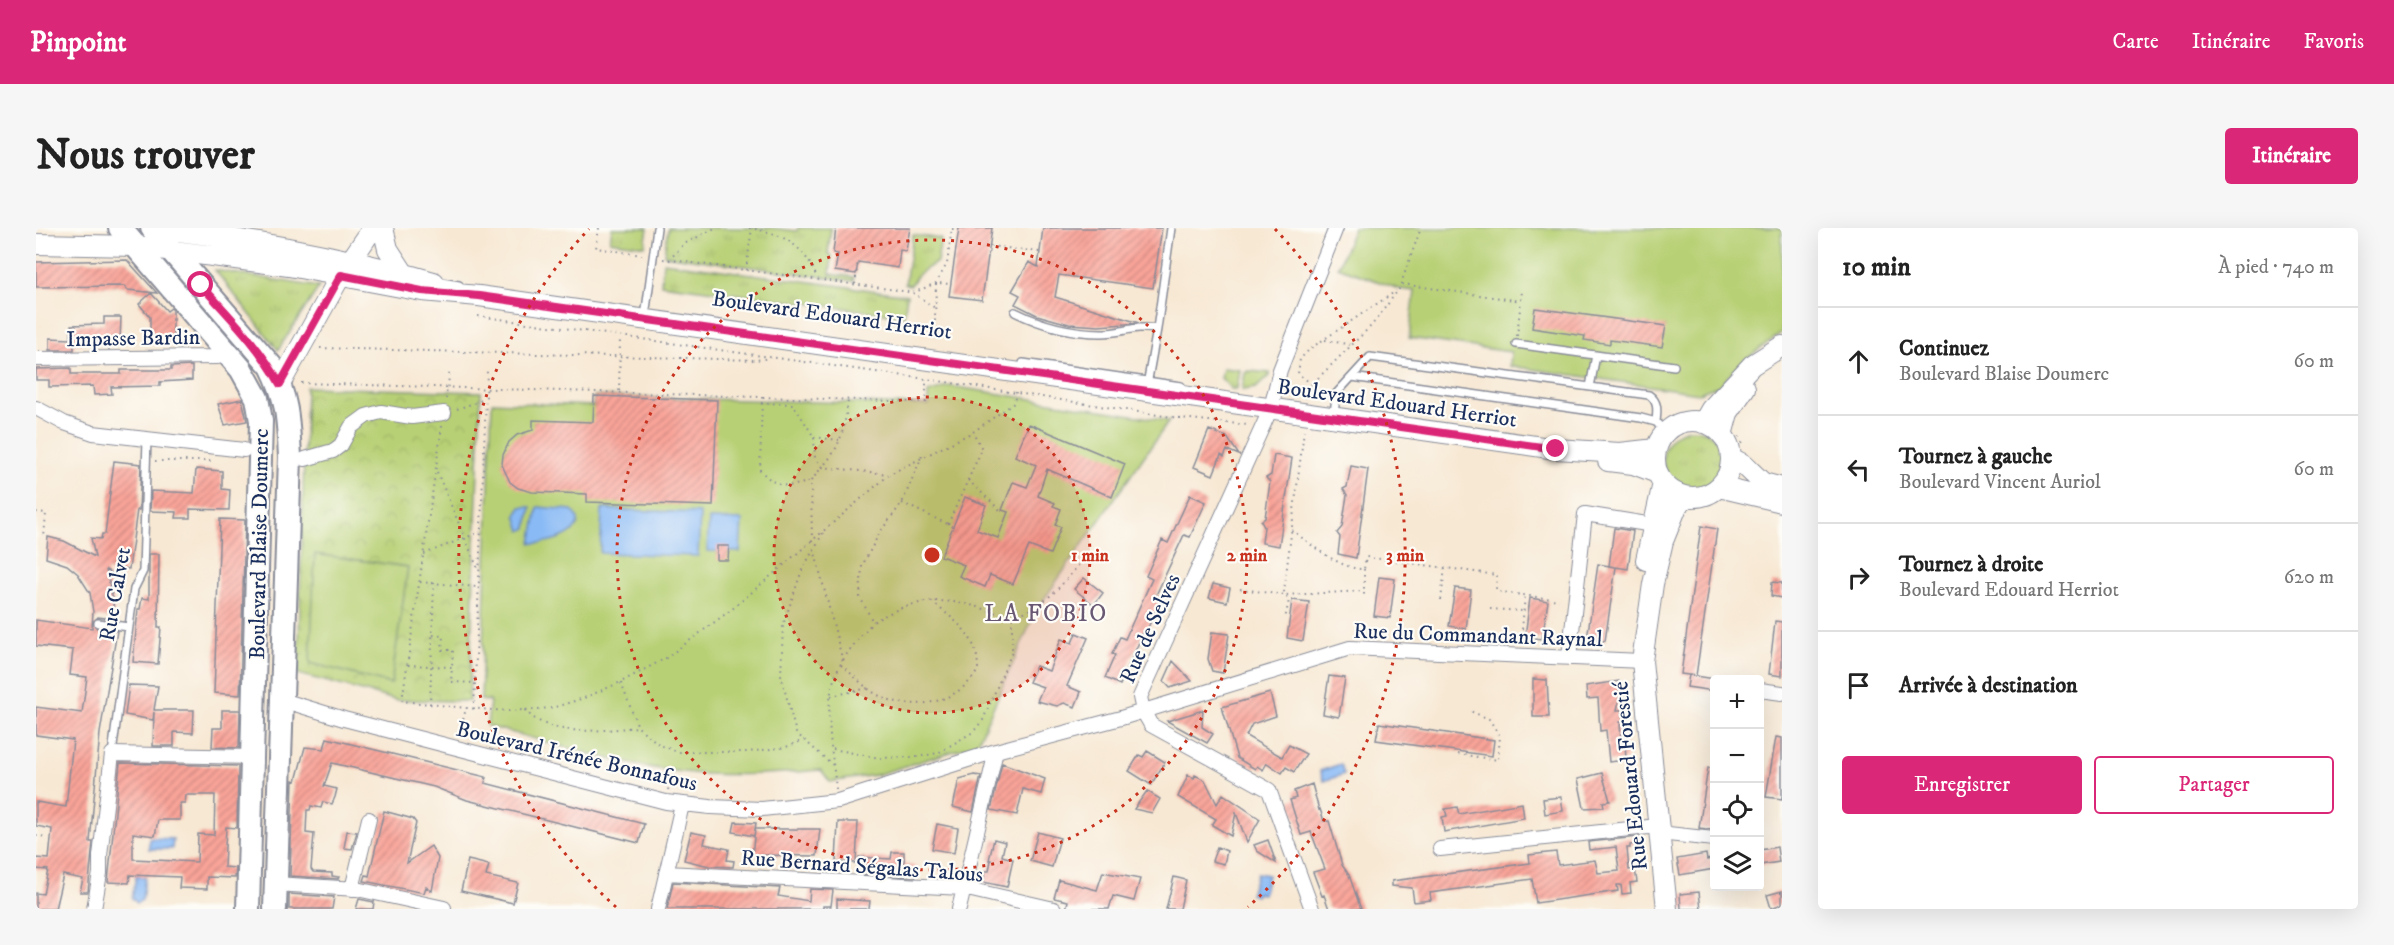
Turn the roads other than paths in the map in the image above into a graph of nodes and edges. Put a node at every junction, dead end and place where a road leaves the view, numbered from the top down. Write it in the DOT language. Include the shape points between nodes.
graph roads {
  1 [pos="120,228"];
  2 [pos="153,228"];
  3 [pos="373,228"];
  4 [pos="383,228"];
  5 [pos="657,228"];
  6 [pos="1171,228"];
  7 [pos="1336,228"];
  8 [pos="36,244"];
  9 [pos="136,246"];
  10 [pos="171,251"];
  11 [pos="346,267"];
  12 [pos="403,272"];
  13 [pos="424,280"];
  14 [pos="479,296"];
  15 [pos="1015,312"];
  16 [pos="645,316"];
  17 [pos="1157,329"];
  18 [pos="820,336"];
  19 [pos="1516,344"];
  20 [pos="1780,348"];
  21 [pos="228,351"];
  22 [pos="1596,355"];
  23 [pos="36,359"];
  24 [pos="1019,363"];
  25 [pos="1674,366"];
  26 [pos="1352,377"];
  27 [pos="291,384"];
  28 [pos="1147,386"];
  29 [pos="1189,387"];
  30 [pos="1590,387"];
  31 [pos="1199,389"];
  32 [pos="1232,403"];
  33 [pos="36,408"];
  34 [pos="1271,408"];
  35 [pos="444,413"];
  36 [pos="1334,417"];
  37 [pos="1703,423"];
  38 [pos="1659,434"];
  39 [pos="1722,435"];
  40 [pos="147,439"];
  41 [pos="1556,449"];
  42 [pos="244,450"];
  43 [pos="1731,458"];
  44 [pos="305,459"];
  45 [pos="1660,478"];
  46 [pos="1719,487"];
  47 [pos="1782,488"];
  48 [pos="1688,497"];
  49 [pos="1782,502"];
  50 [pos="1653,525"];
  51 [pos="98,623"];
  52 [pos="129,627"];
  53 [pos="1644,638"];
  54 [pos="1569,658"];
  55 [pos="1642,661"];
  56 [pos="1764,691"];
  57 [pos="1782,693"];
  58 [pos="282,700"];
  59 [pos="1143,711"];
  60 [pos="996,751"];
  61 [pos="112,754"];
  62 [pos="252,757"];
  63 [pos="682,806"];
  64 [pos="369,819"];
  65 [pos="1659,830"];
  66 [pos="1710,838"];
  67 [pos="1440,849"];
  68 [pos="666,873"];
  69 [pos="275,884"];
  70 [pos="963,888"];
  71 [pos="352,890"];
  72 [pos="381,901"];
  73 [pos="444,908"];
  74 [pos="94,909"];
  75 [pos="248,909"];
  76 [pos="274,909"];
  77 [pos="658,909"];
  78 [pos="959,909"];
  79 [pos="1054,909"];
  80 [pos="1312,909"];
  81 [pos="1666,909"];
  1 -- 9 [label="main road, Boulevard Blaise Doumerc"];
  2 -- 10 [label="main road, Boulevard Blaise Doumerc"];
  2 -- 11 [label="main road" via="289,248"];
  3 -- 11 [label="main road"];
  4 -- 12 [label="main road" via="391,257"];
  5 -- 16 [label="lane"];
  6 -- 17 [label="lane"];
  7 -- 34 [label="street, Rue de Selves" via="1280,370"];
  8 -- 9 [label="main road"];
  9 -- 10 [label="main road"];
  9 -- 21 [label="main road, Boulevard Blaise Doumerc"];
  10 -- 11 [label="main road"];
  10 -- 27 [label="main road, Boulevard Blaise Doumerc"];
  11 -- 12 [label="main road, Boulevard Edouard Herriot"];
  11 -- 14 [label="main road, Boulevard Edouard Herriot" via="422,291"];
  11 -- 27 [label="main road"];
  12 -- 13 [label="main road, Boulevard Edouard Herriot"];
  13 -- 14 [label="main road, Boulevard Edouard Herriot"];
  13 -- 16 [label="lane, Boulevard Edouard Herriot"];
  14 -- 16 [label="main road, Boulevard Edouard Herriot"];
  15 -- 17 [label="lane" via="1033,321 1080,331 1102,333 1141,326"];
  16 -- 18 [label="lane, Boulevard Edouard Herriot"];
  16 -- 28 [label="main road, Boulevard Edouard Herriot"];
  17 -- 28 [label="lane"];
  19 -- 22 [label="lane"];
  20 -- 37 [label="main road" via="1752,365"];
  20 -- 39 [label="main road" via="1733,403"];
  21 -- 23 [label="street, Impasse Bardin" via="218,357"];
  21 -- 62 [label="main road, Boulevard Blaise Doumerc" via="257,398 261,421"];
  22 -- 25 [label="lane"];
  22 -- 30 [label="lane"];
  24 -- 28 [label="lane, Boulevard Edouard Herriot"];
  26 -- 30 [label="lane" via="1370,357"];
  26 -- 36 [label="lane" via="1336,394"];
  26 -- 38 [label="lane" via="1641,418"];
  27 -- 58 [label="main road, Boulevard Blaise Doumerc"];
  28 -- 29 [label="lane, Boulevard Edouard Herriot"];
  28 -- 32 [label="main road, Boulevard Edouard Herriot"];
  30 -- 38 [label="lane" via="1655,399"];
  31 -- 32 [label="lane, Boulevard Edouard Herriot"];
  32 -- 34 [label="main road, Boulevard Edouard Herriot"];
  33 -- 40 [label="street" via="93,433"];
  34 -- 36 [label="main road, Boulevard Edouard Herriot" via="1304,405"];
  34 -- 59 [label="street, Rue de Selves" via="1140,697"];
  35 -- 44 [label="street" via="412,417 381,411 351,427 333,451"];
  36 -- 41 [label="main road, Boulevard Edouard Herriot"];
  37 -- 38 [label="main road" via="1687,422"];
  37 -- 39 [label="main road"];
  38 -- 41 [label="main road, Boulevard Edouard Herriot" via="1620,453"];
  38 -- 45 [label="main road" via="1655,461"];
  39 -- 43 [label="main road"];
  40 -- 42 [label="street"];
  40 -- 52 [label="lane, Rue Calvet" via="143,571 134,589"];
  41 -- 45 [label="main road, Boulevard Edouard Herriot" via="1576,456 1633,464"];
  43 -- 46 [label="main road" via="1730,469"];
  43 -- 47 [label="main road" via="1763,483"];
  45 -- 48 [label="main road" via="1674,492"];
  45 -- 50 [label="main road, Rue Edouard Forestié"];
  46 -- 48 [label="main road" via="1704,495"];
  46 -- 49 [label="main road"];
  48 -- 53 [label="main road, Rue Edouard Forestié" via="1678,504 1664,541"];
  50 -- 53 [label="main road, Rue Edouard Forestié" via="1643,579"];
  50 -- 54 [label="street" via="1585,514"];
  51 -- 52 [label="lane"];
  52 -- 61 [label="lane, Rue Calvet"];
  53 -- 55 [label="main road, Rue Edouard Forestié"];
  54 -- 55 [label="street, Rue du Commandant Raynal"];
  54 -- 59 [label="street, Rue du Commandant Raynal" via="1350,648"];
  55 -- 65 [label="main road, Rue Edouard Forestié"];
  56 -- 57 [label="street"];
  58 -- 63 [label="street, Boulevard Irénée Bonnafous"];
  58 -- 69 [label="main road, Boulevard Blaise Doumerc"];
  59 -- 60 [label="street, Boulevard Irénée Bonnafous"];
  59 -- 80 [label="street, Rue de Selves" via="1151,725 1269,790"];
  60 -- 63 [label="street, Boulevard Irénée Bonnafous" via="838,801 762,808"];
  60 -- 70 [label="street"];
  61 -- 62 [label="street"];
  61 -- 74 [label="street, Rue Calvet"];
  62 -- 75 [label="main road, Boulevard Blaise Doumerc"];
  63 -- 68 [label="street"];
  64 -- 71 [label="street"];
  65 -- 66 [label="street"];
  65 -- 67 [label="street"];
  65 -- 81 [label="main road, Rue Edouard Forestié"];
  68 -- 70 [label="street, Rue Bernard Ségalas Talous"];
  68 -- 77 [label="street"];
  69 -- 71 [label="street"];
  69 -- 76 [label="main road, Boulevard Blaise Doumerc"];
  70 -- 78 [label="street"];
  70 -- 79 [label="street, Rue Bernard Ségalas Talous"];
  71 -- 72 [label="street"];
  72 -- 73 [label="street"];
}
